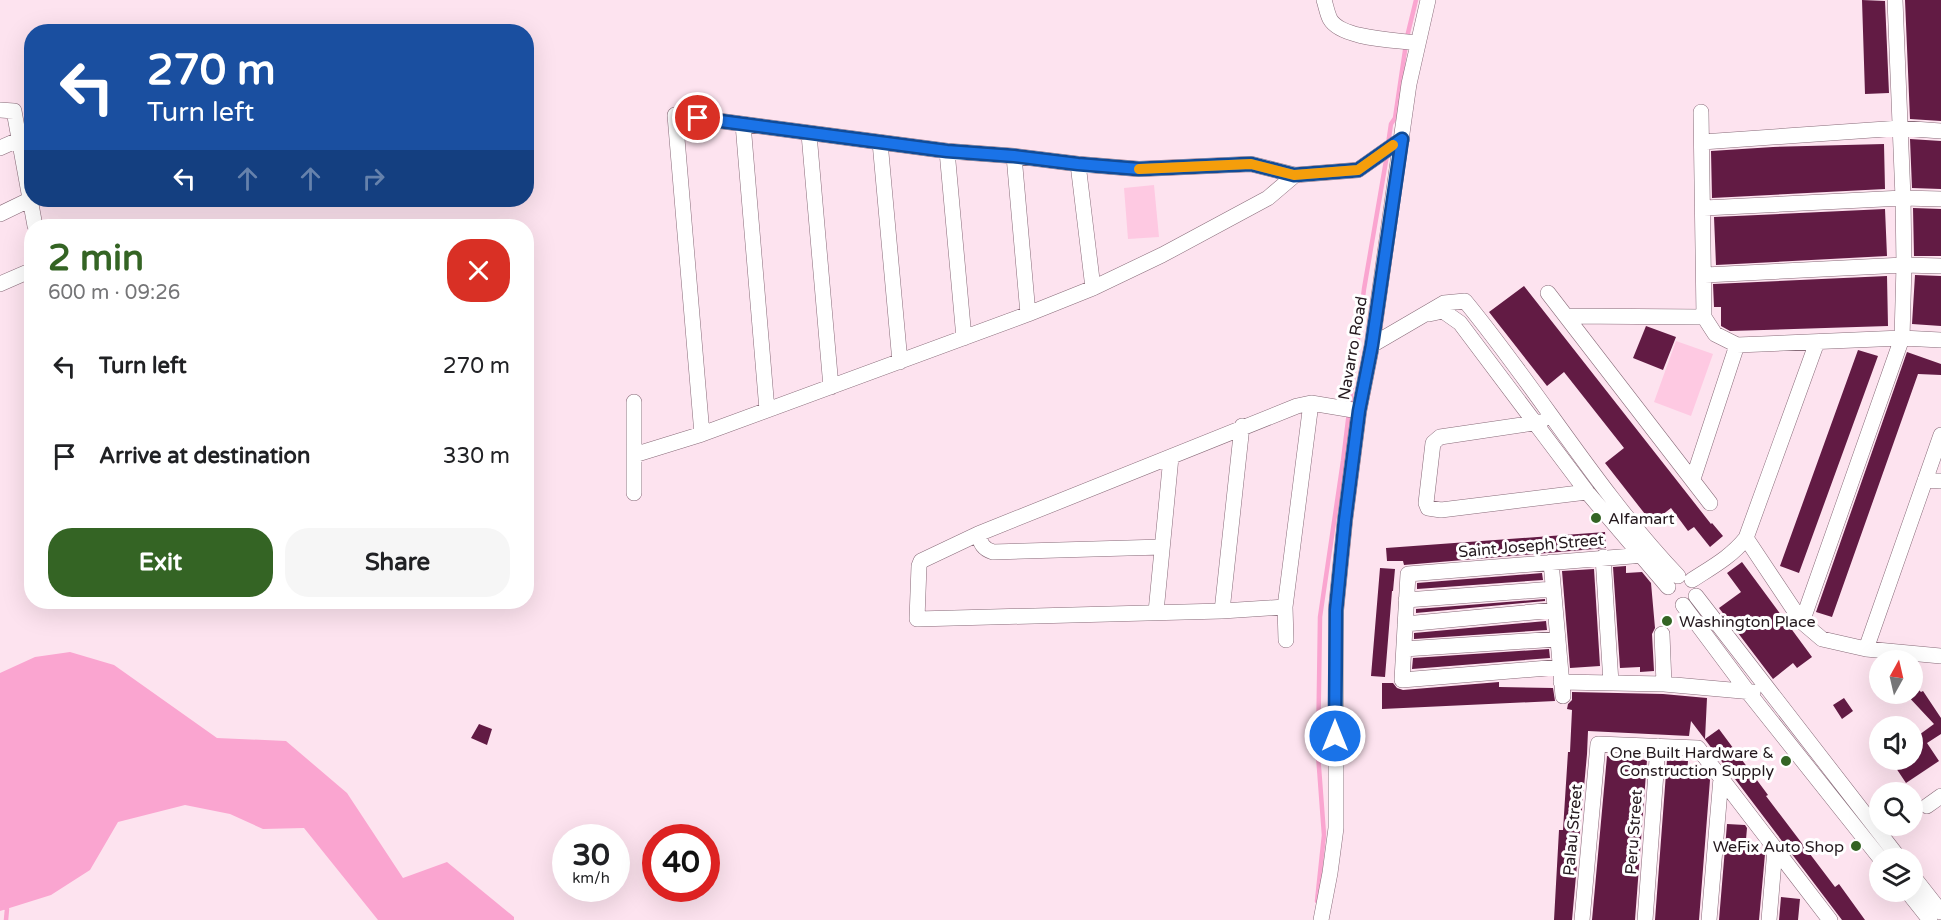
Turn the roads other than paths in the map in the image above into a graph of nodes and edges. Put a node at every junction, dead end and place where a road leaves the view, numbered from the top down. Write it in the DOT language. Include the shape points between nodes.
graph roads {
  1 [pos="1324,0"];
  2 [pos="1428,0"];
  3 [pos="1895,0"];
  4 [pos="1409,42"];
  5 [pos="0,110"];
  6 [pos="1701,112"];
  7 [pos="743,124"];
  8 [pos="1900,128"];
  9 [pos="1941,131"];
  10 [pos="809,134"];
  11 [pos="18,140"];
  12 [pos="880,142"];
  13 [pos="1702,142"];
  14 [pos="1392,146"];
  15 [pos="0,148"];
  16 [pos="947,151"];
  17 [pos="1014,156"];
  18 [pos="1078,164"];
  19 [pos="24,167"];
  20 [pos="1294,175"];
  21 [pos="1903,198"];
  22 [pos="1941,199"];
  23 [pos="24,202"];
  24 [pos="1704,208"];
  25 [pos="0,214"];
  26 [pos="1904,265"];
  27 [pos="1941,266"];
  28 [pos="24,274"];
  29 [pos="1705,275"];
  30 [pos="0,284"];
  31 [pos="1093,288"];
  32 [pos="1548,293"];
  33 [pos="1028,315"];
  34 [pos="1420,316"];
  35 [pos="1566,316"];
  36 [pos="1704,317"];
  37 [pos="1490,330"];
  38 [pos="964,338"];
  39 [pos="1902,338"];
  40 [pos="1941,340"];
  41 [pos="1817,342"];
  42 [pos="1372,345"];
  43 [pos="1737,345"];
  44 [pos="900,362"];
  45 [pos="1494,368"];
  46 [pos="831,387"];
  47 [pos="634,402"];
  48 [pos="1311,403"];
  49 [pos="767,410"];
  50 [pos="1352,410"];
  51 [pos="1553,420"];
  52 [pos="1535,424"];
  53 [pos="1242,426"];
  54 [pos="702,434"];
  55 [pos="1941,435"];
  56 [pos="634,455"];
  57 [pos="1171,457"];
  58 [pos="1693,479"];
  59 [pos="1925,480"];
  60 [pos="1941,481"];
  61 [pos="1587,492"];
  62 [pos="634,493"];
  63 [pos="1710,503"];
  64 [pos="1621,508"];
  65 [pos="1606,514"];
  66 [pos="978,534"];
  67 [pos="1746,538"];
  68 [pos="1162,547"];
  69 [pos="1650,555"];
  70 [pos="1604,557"];
  71 [pos="1551,562"];
  72 [pos="1680,581"];
  73 [pos="1553,590"];
  74 [pos="1406,600"];
  75 [pos="1689,601"];
  76 [pos="1285,607"];
  77 [pos="1555,610"];
  78 [pos="1222,611"];
  79 [pos="1156,612"];
  80 [pos="1802,622"];
  81 [pos="1405,624"];
  82 [pos="1662,634"];
  83 [pos="1558,639"];
  84 [pos="1286,640"];
  85 [pos="1866,649"];
  86 [pos="1404,650"];
  87 [pos="1941,655"];
  88 [pos="1562,682"];
  89 [pos="1611,683"];
  90 [pos="1664,684"];
  91 [pos="1748,692"];
  92 [pos="1773,694"];
  93 [pos="1658,746"];
  94 [pos="1721,778"];
  95 [pos="1872,848"];
  96 [pos="1891,848"];
  97 [pos="1775,849"];
  98 [pos="1923,890"];
  99 [pos="1915,902"];
  100 [pos="1941,912"];
  101 [pos="1321,920"];
  102 [pos="1582,920"];
  103 [pos="1645,920"];
  104 [pos="1708,920"];
  105 [pos="1769,920"];
  106 [pos="1830,920"];
  107 [pos="1930,920"];
  1 -- 4 [label="street" via="1331,21 1346,31"];
  2 -- 4 [label="street, Navarro Road"];
  3 -- 8 [label="street"];
  4 -- 14 [label="street, Navarro Road" via="1409,84"];
  5 -- 11 [label="street" via="14,111"];
  6 -- 13 [label="street"];
  7 -- 10 [label="street"];
  7 -- 49 [label="street"];
  7 -- 54 [label="street" via="675,115"];
  8 -- 9 [label="street"];
  8 -- 13 [label="street"];
  8 -- 21 [label="street"];
  10 -- 12 [label="street"];
  10 -- 46 [label="street"];
  11 -- 15 [label="street"];
  11 -- 19 [label="street"];
  12 -- 16 [label="street"];
  12 -- 44 [label="street"];
  13 -- 24 [label="street"];
  14 -- 20 [label="street" via="1358,170"];
  14 -- 42 [label="street, Navarro Road"];
  16 -- 17 [label="street"];
  16 -- 38 [label="street"];
  17 -- 18 [label="street"];
  17 -- 33 [label="street"];
  18 -- 20 [label="street" via="1139,169 1251,164"];
  18 -- 31 [label="street"];
  20 -- 31 [label="street" via="1268,198"];
  21 -- 22 [label="street"];
  21 -- 24 [label="street"];
  21 -- 26 [label="street"];
  23 -- 25 [label="street"];
  24 -- 29 [label="street"];
  26 -- 27 [label="street"];
  26 -- 29 [label="street"];
  26 -- 39 [label="street"];
  28 -- 30 [label="street"];
  29 -- 36 [label="street"];
  31 -- 33 [label="street"];
  32 -- 35 [label="street"];
  33 -- 38 [label="street"];
  34 -- 37 [label="street" via="1444,303 1465,301"];
  34 -- 42 [label="street"];
  34 -- 45 [label="street" via="1443,311 1460,323"];
  35 -- 36 [label="street"];
  35 -- 58 [label="street"];
  36 -- 43 [label="street" via="1715,334"];
  37 -- 45 [label="street"];
  37 -- 51 [label="street"];
  38 -- 44 [label="street"];
  39 -- 40 [label="street"];
  39 -- 41 [label="street"];
  39 -- 80 [label="street"];
  41 -- 43 [label="street"];
  41 -- 67 [label="street"];
  42 -- 50 [label="street, Navarro Road"];
  43 -- 58 [label="street"];
  44 -- 46 [label="street"];
  45 -- 52 [label="street"];
  46 -- 49 [label="street"];
  47 -- 56 [label="street"];
  48 -- 50 [label="street"];
  48 -- 53 [label="street"];
  48 -- 76 [label="street"];
  49 -- 54 [label="street"];
  50 -- 101 [label="street, Navarro Road" via="1336,610 1337,803"];
  51 -- 52 [label="street"];
  51 -- 64 [label="street"];
  52 -- 61 [label="street"];
  52 -- 61 [label="street" via="1440,436 1433,443 1428,508 1441,510"];
  53 -- 57 [label="street"];
  53 -- 78 [label="street"];
  54 -- 56 [label="street"];
  55 -- 59 [label="street"];
  56 -- 62 [label="street"];
  57 -- 66 [label="street"];
  57 -- 68 [label="street"];
  58 -- 63 [label="street"];
  59 -- 60 [label="street"];
  59 -- 85 [label="street"];
  61 -- 65 [label="street"];
  64 -- 65 [label="street"];
  64 -- 69 [label="street"];
  65 -- 69 [label="street"];
  66 -- 68 [label="street" via="986,550 993,552"];
  66 -- 79 [label="street" via="921,561 917,618"];
  67 -- 72 [label="street" via="1726,558"];
  67 -- 80 [label="street"];
  68 -- 79 [label="street"];
  69 -- 70 [label="street, Saint Joseph Street"];
  69 -- 72 [label="street"];
  70 -- 71 [label="street, Saint Joseph Street"];
  70 -- 89 [label="street"];
  71 -- 73 [label="street"];
  71 -- 74 [label="street, Saint Joseph Street" via="1408,574"];
  72 -- 75 [label="street" via="1696,585"];
  72 -- 75 [label="street" via="1670,598 1678,604"];
  73 -- 74 [label="street"];
  73 -- 77 [label="street"];
  74 -- 81 [label="street"];
  75 -- 91 [label="street"];
  75 -- 92 [label="street"];
  76 -- 78 [label="street"];
  76 -- 84 [label="street"];
  77 -- 81 [label="street"];
  77 -- 83 [label="street"];
  78 -- 79 [label="street"];
  80 -- 85 [label="street" via="1822,639"];
  81 -- 86 [label="street"];
  82 -- 90 [label="street"];
  83 -- 86 [label="street"];
  83 -- 88 [label="street"];
  85 -- 87 [label="street"];
  86 -- 88 [label="street" via="1402,680"];
  88 -- 89 [label="street"];
  89 -- 90 [label="street"];
  90 -- 91 [label="street"];
  91 -- 92 [label="street"];
  91 -- 95 [label="street"];
  92 -- 96 [label="street"];
  93 -- 94 [label="street" via="1698,748"];
  93 -- 102 [label="street, Palau Street" via="1598,744"];
  93 -- 103 [label="street, Peru Street"];
  94 -- 97 [label="street"];
  94 -- 104 [label="street"];
  97 -- 105 [label="street"];
  97 -- 106 [label="street"];
  98 -- 100 [label="street"];
  99 -- 107 [label="street"];
}
